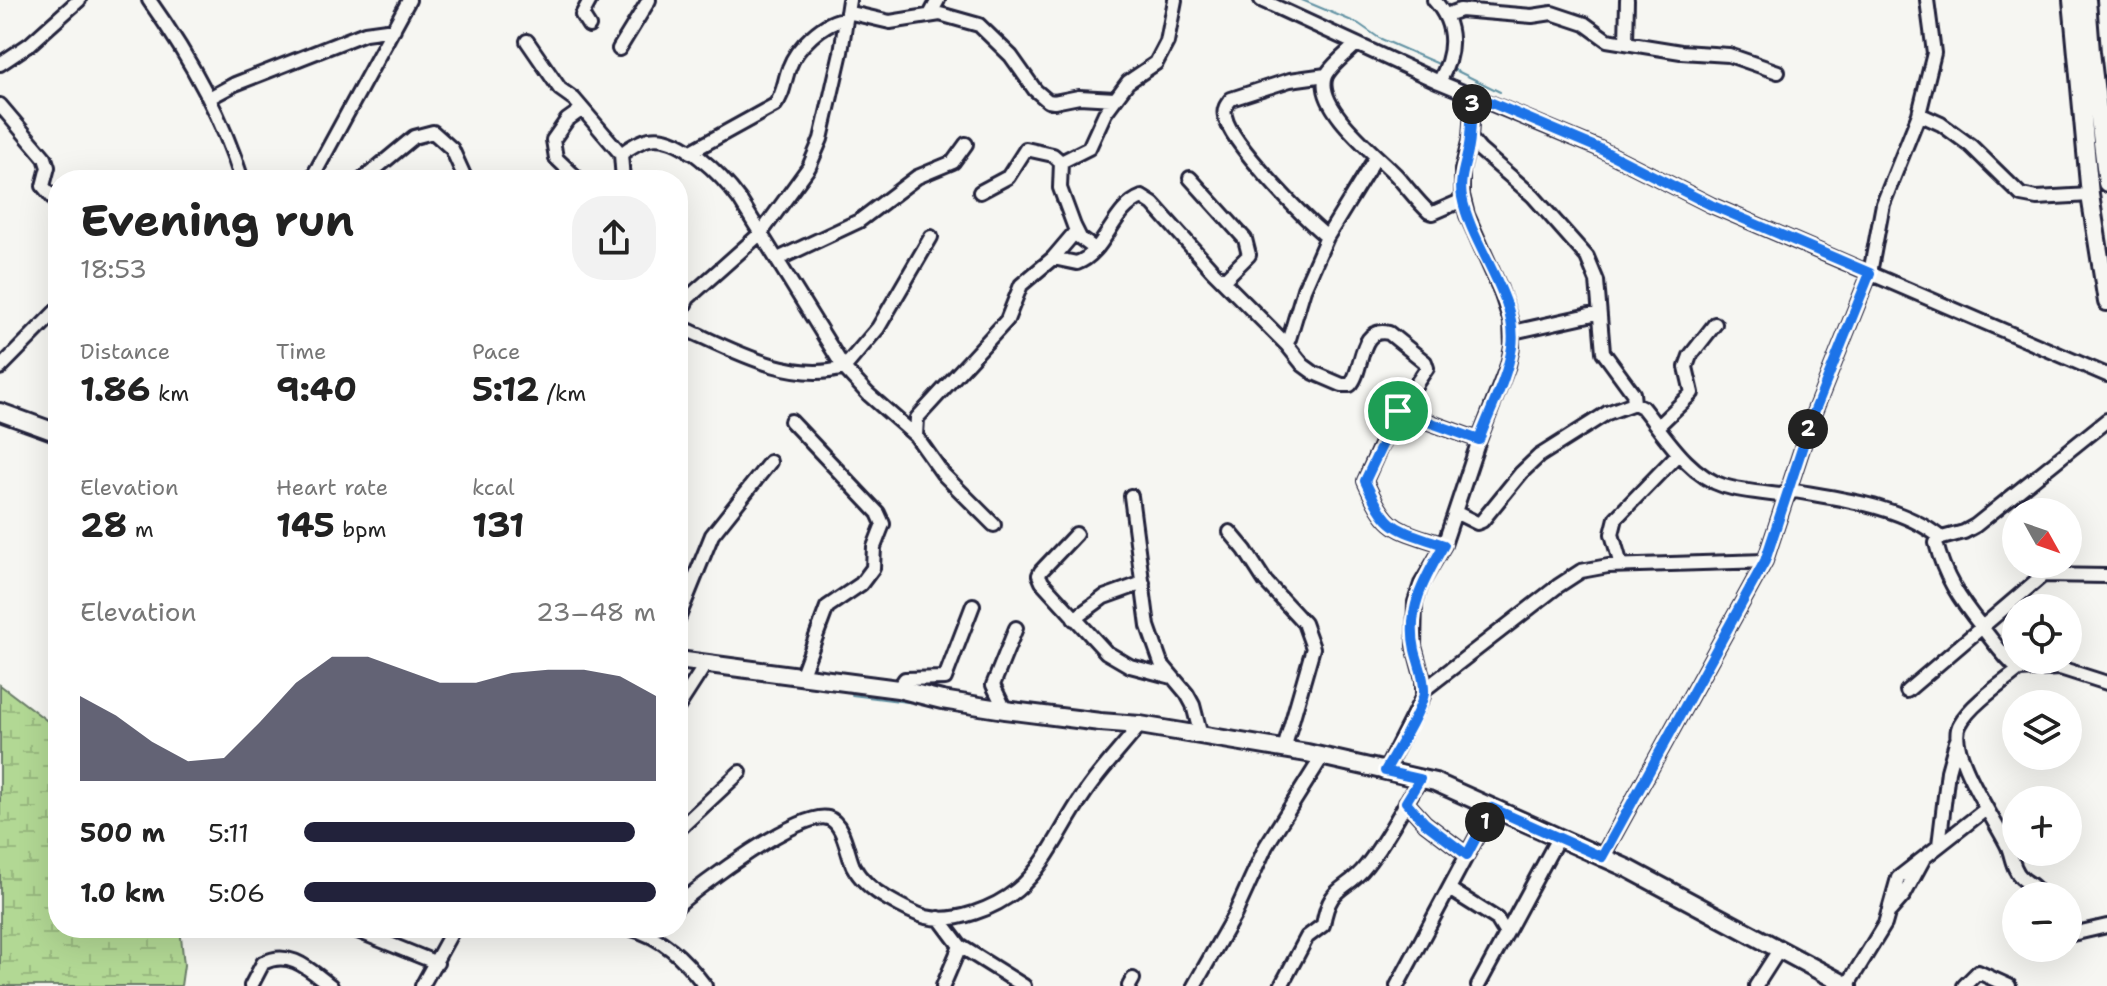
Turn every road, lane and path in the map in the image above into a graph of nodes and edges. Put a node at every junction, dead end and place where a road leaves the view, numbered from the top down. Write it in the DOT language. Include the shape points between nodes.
graph roads {
  1 [pos="79,0"];
  2 [pos="149,0"];
  3 [pos="409,0"];
  4 [pos="590,0"];
  5 [pos="649,0"];
  6 [pos="938,0"];
  7 [pos="1175,0"];
  8 [pos="1261,0"];
  9 [pos="1434,0"];
  10 [pos="1627,0"];
  11 [pos="1927,0"];
  12 [pos="2072,0"];
  13 [pos="2087,0"];
  14 [pos="847,10"];
  15 [pos="930,15"];
  16 [pos="1446,15"];
  17 [pos="589,26"];
  18 [pos="394,29"];
  19 [pos="527,41"];
  20 [pos="1626,43"];
  21 [pos="1356,44"];
  22 [pos="619,49"];
  23 [pos="0,64"];
  24 [pos="1778,72"];
  25 [pos="1326,75"];
  26 [pos="1439,82"];
  27 [pos="1473,95"];
  28 [pos="209,98"];
  29 [pos="1115,99"];
  30 [pos="0,106"];
  31 [pos="581,110"];
  32 [pos="1919,114"];
  33 [pos="1470,138"];
  34 [pos="966,144"];
  35 [pos="690,152"];
  36 [pos="621,154"];
  37 [pos="1376,157"];
  38 [pos="1061,162"];
  39 [pos="239,170"];
  40 [pos="316,170"];
  41 [pos="374,170"];
  42 [pos="461,170"];
  43 [pos="569,170"];
  44 [pos="622,170"];
  45 [pos="1190,178"];
  46 [pos="2107,183"];
  47 [pos="48,192"];
  48 [pos="980,192"];
  49 [pos="2090,195"];
  50 [pos="1463,200"];
  51 [pos="1076,231"];
  52 [pos="761,233"];
  53 [pos="931,237"];
  54 [pos="1327,237"];
  55 [pos="1095,249"];
  56 [pos="1053,258"];
  57 [pos="778,259"];
  58 [pos="1870,273"];
  59 [pos="1224,280"];
  60 [pos="688,298"];
  61 [pos="2107,302"];
  62 [pos="1598,313"];
  63 [pos="48,319"];
  64 [pos="1715,324"];
  65 [pos="688,332"];
  66 [pos="1513,332"];
  67 [pos="1289,339"];
  68 [pos="0,368"];
  69 [pos="844,368"];
  70 [pos="2107,375"];
  71 [pos="1634,403"];
  72 [pos="1398,411"];
  73 [pos="0,412"];
  74 [pos="2107,420"];
  75 [pos="791,421"];
  76 [pos="1658,426"];
  77 [pos="48,429"];
  78 [pos="916,436"];
  79 [pos="1479,440"];
  80 [pos="1678,454"];
  81 [pos="770,462"];
  82 [pos="1788,493"];
  83 [pos="1131,496"];
  84 [pos="1455,512"];
  85 [pos="994,525"];
  86 [pos="1230,532"];
  87 [pos="1076,534"];
  88 [pos="1941,538"];
  89 [pos="1444,545"];
  90 [pos="1765,561"];
  91 [pos="1621,565"];
  92 [pos="2107,576"];
  93 [pos="1143,583"];
  94 [pos="688,594"];
  95 [pos="973,605"];
  96 [pos="1074,619"];
  97 [pos="1982,627"];
  98 [pos="1016,628"];
  99 [pos="2002,655"];
  100 [pos="688,662"];
  101 [pos="705,665"];
  102 [pos="2014,674"];
  103 [pos="2079,674"];
  104 [pos="801,677"];
  105 [pos="1172,677"];
  106 [pos="2107,683"];
  107 [pos="898,689"];
  108 [pos="1424,690"];
  109 [pos="688,691"];
  110 [pos="1907,691"];
  111 [pos="1005,710"];
  112 [pos="1140,725"];
  113 [pos="1201,736"];
  114 [pos="1956,742"];
  115 [pos="1284,749"];
  116 [pos="1322,757"];
  117 [pos="1385,771"];
  118 [pos="740,772"];
  119 [pos="1420,779"];
  120 [pos="1406,802"];
  121 [pos="1492,808"];
  122 [pos="1986,809"];
  123 [pos="688,821"];
  124 [pos="1558,838"];
  125 [pos="1939,845"];
  126 [pos="1467,855"];
  127 [pos="1602,857"];
  128 [pos="2027,882"];
  129 [pos="1449,889"];
  130 [pos="688,897"];
  131 [pos="939,918"];
  132 [pos="2107,926"];
  133 [pos="1505,932"];
  134 [pos="2082,932"];
  135 [pos="375,938"];
  136 [pos="449,938"];
  137 [pos="661,938"];
  138 [pos="960,946"];
  139 [pos="1779,950"];
  140 [pos="437,963"];
  141 [pos="251,986"];
  142 [pos="331,986"];
  143 [pos="422,986"];
  144 [pos="705,986"];
  145 [pos="943,986"];
  146 [pos="1024,986"];
  147 [pos="1194,986"];
  148 [pos="1281,986"];
  149 [pos="1397,986"];
  150 [pos="1478,986"];
  151 [pos="1756,986"];
  152 [pos="1848,986"];
  153 [pos="1964,986"];
  154 [pos="2009,986"];
  1 -- 23 [label="street"];
  2 -- 28 [label="street"];
  3 -- 18 [label="street"];
  4 -- 17 [label="street" via="582,15"];
  5 -- 22 [label="street"];
  6 -- 15 [label="street"];
  7 -- 29 [label="street" via="1167,42 1156,63 1132,77"];
  8 -- 21 [label="street"];
  9 -- 16 [label="street"];
  10 -- 20 [label="street"];
  11 -- 32 [label="street" via="1934,53"];
  12 -- 49 [label="main road"];
  13 -- 46 [label="main road"];
  14 -- 15 [label="street" via="890,22"];
  14 -- 35 [label="street" via="793,59 775,105"];
  14 -- 52 [label="street" via="821,139 809,167"];
  15 -- 29 [label="street" via="979,25 1048,101"];
  16 -- 20 [label="street" via="1460,10 1552,13 1585,24 1607,40"];
  16 -- 26 [label="street" via="1451,51"];
  18 -- 28 [label="street" via="365,33"];
  18 -- 40 [label="street"];
  19 -- 31 [label="street"];
  20 -- 24 [label="street" via="1729,55"];
  21 -- 25 [label="street"];
  21 -- 26 [label="street"];
  25 -- 37 [label="street" via="1333,109"];
  25 -- 54 [label="street" via="1231,99 1225,117 1241,146"];
  26 -- 27 [label="street"];
  27 -- 33 [label="street"];
  27 -- 58 [label="street"];
  28 -- 39 [label="street"];
  29 -- 38 [label="street" via="1089,148"];
  30 -- 47 [label="street" via="45,158 43,186"];
  31 -- 36 [label="street"];
  31 -- 43 [label="street" via="553,140 556,158"];
  32 -- 49 [label="street" via="1971,146 2021,195"];
  32 -- 58 [label="street" via="1883,204"];
  33 -- 50 [label="street" via="1462,170"];
  33 -- 62 [label="street" via="1533,196 1587,257 1597,281"];
  34 -- 57 [label="street" via="953,162 917,177 859,221"];
  35 -- 36 [label="street" via="656,138"];
  35 -- 52 [label="street" via="722,176"];
  36 -- 44 [label="street"];
  37 -- 50 [label="street" via="1429,212"];
  37 -- 54 [label="street"];
  38 -- 48 [label="street" via="1026,149 1008,177"];
  38 -- 51 [label="street" via="1060,188"];
  41 -- 42 [label="street" via="414,137 433,132 452,149"];
  45 -- 59 [label="street" via="1248,247 1245,261"];
  49 -- 61 [label="main road"];
  50 -- 66 [label="street"];
  51 -- 55 [label="street"];
  51 -- 56 [label="street"];
  52 -- 57 [label="street"];
  52 -- 60 [label="street"];
  53 -- 69 [label="street" via="878,328"];
  54 -- 67 [label="street"];
  55 -- 56 [label="street" via="1080,263"];
  55 -- 59 [label="street" via="1142,197"];
  56 -- 78 [label="street" via="1021,285 1007,320 920,415"];
  57 -- 69 [label="street"];
  58 -- 70 [label="street"];
  58 -- 82 [label="street"];
  59 -- 72 [label="street" via="1303,365 1342,385 1355,380 1368,341 1377,332 1389,333 1427,365"];
  62 -- 66 [label="street"];
  62 -- 71 [label="street" via="1603,352 1629,386"];
  63 -- 68 [label="street"];
  64 -- 76 [label="street" via="1686,367 1692,393"];
  65 -- 69 [label="street" via="767,364"];
  66 -- 79 [label="street" via="1508,365"];
  69 -- 78 [label="street"];
  71 -- 76 [label="street"];
  71 -- 84 [label="street" via="1607,413 1539,456 1482,521"];
  72 -- 79 [label="street"];
  72 -- 89 [label="street" via="1365,481 1392,526"];
  73 -- 77 [label="main road"];
  74 -- 88 [label="street" via="1975,526"];
  75 -- 104 [label="street" via="883,524 873,568 861,584 827,607"];
  76 -- 80 [label="street"];
  78 -- 85 [label="street" via="943,474"];
  79 -- 84 [label="street"];
  80 -- 82 [label="street" via="1724,486"];
  80 -- 91 [label="street" via="1616,518 1612,534"];
  81 -- 94 [label="street" via="712,535"];
  82 -- 88 [label="street" via="1875,508"];
  82 -- 90 [label="street"];
  83 -- 93 [label="street"];
  84 -- 89 [label="street"];
  86 -- 115 [label="street" via="1310,635 1313,648"];
  87 -- 96 [label="street" via="1039,575"];
  88 -- 97 [label="street" via="1936,546 1952,587"];
  89 -- 108 [label="street" via="1415,602 1414,646"];
  90 -- 91 [label="street"];
  90 -- 127 [label="street"];
  91 -- 108 [label="street" via="1572,576"];
  92 -- 97 [label="street" via="2043,575"];
  93 -- 96 [label="street" via="1104,597"];
  93 -- 105 [label="street" via="1148,626"];
  95 -- 107 [label="street" via="945,678 905,679"];
  96 -- 105 [label="street" via="1116,658"];
  97 -- 99 [label="street"];
  97 -- 110 [label="street"];
  98 -- 111 [label="street" via="993,685"];
  100 -- 101 [label="main road"];
  101 -- 104 [label="main road"];
  101 -- 109 [label="street"];
  102 -- 114 [label="street" via="1961,721"];
  103 -- 106 [label="street"];
  104 -- 107 [label="main road"];
  105 -- 113 [label="street" via="1187,694"];
  107 -- 111 [label="main road"];
  108 -- 117 [label="street"];
  111 -- 112 [label="main road"];
  112 -- 113 [label="main road"];
  112 -- 131 [label="street" via="1082,797 1029,879 998,903"];
  113 -- 115 [label="main road"];
  114 -- 122 [label="street"];
  114 -- 125 [label="street"];
  115 -- 116 [label="main road"];
  116 -- 117 [label="main road"];
  116 -- 147 [label="street" via="1262,854"];
  117 -- 119 [label="main road"];
  118 -- 123 [label="street"];
  119 -- 120 [label="street"];
  119 -- 121 [label="main road"];
  120 -- 126 [label="street"];
  120 -- 148 [label="street" via="1366,866 1331,896 1323,925 1307,937"];
  121 -- 124 [label="main road"];
  121 -- 126 [label="street"];
  122 -- 125 [label="street"];
  122 -- 128 [label="street" via="2019,877"];
  124 -- 127 [label="main road"];
  124 -- 133 [label="street"];
  125 -- 152 [label="street" via="1898,878 1879,935"];
  126 -- 129 [label="street"];
  127 -- 139 [label="main road"];
  129 -- 133 [label="street" via="1497,919"];
  129 -- 149 [label="street"];
  130 -- 131 [label="street" via="758,846 804,822 829,818 865,883 909,911"];
  131 -- 138 [label="street"];
  132 -- 134 [label="street"];
  133 -- 150 [label="street"];
  135 -- 140 [label="street"];
  136 -- 140 [label="street"];
  137 -- 144 [label="street"];
  138 -- 145 [label="street"];
  138 -- 146 [label="street"];
  139 -- 151 [label="street"];
  139 -- 152 [label="main road"];
  140 -- 143 [label="street"];
  141 -- 142 [label="street" via="263,963 282,957"];
  153 -- 154 [label="street" via="1978,972"];
}
